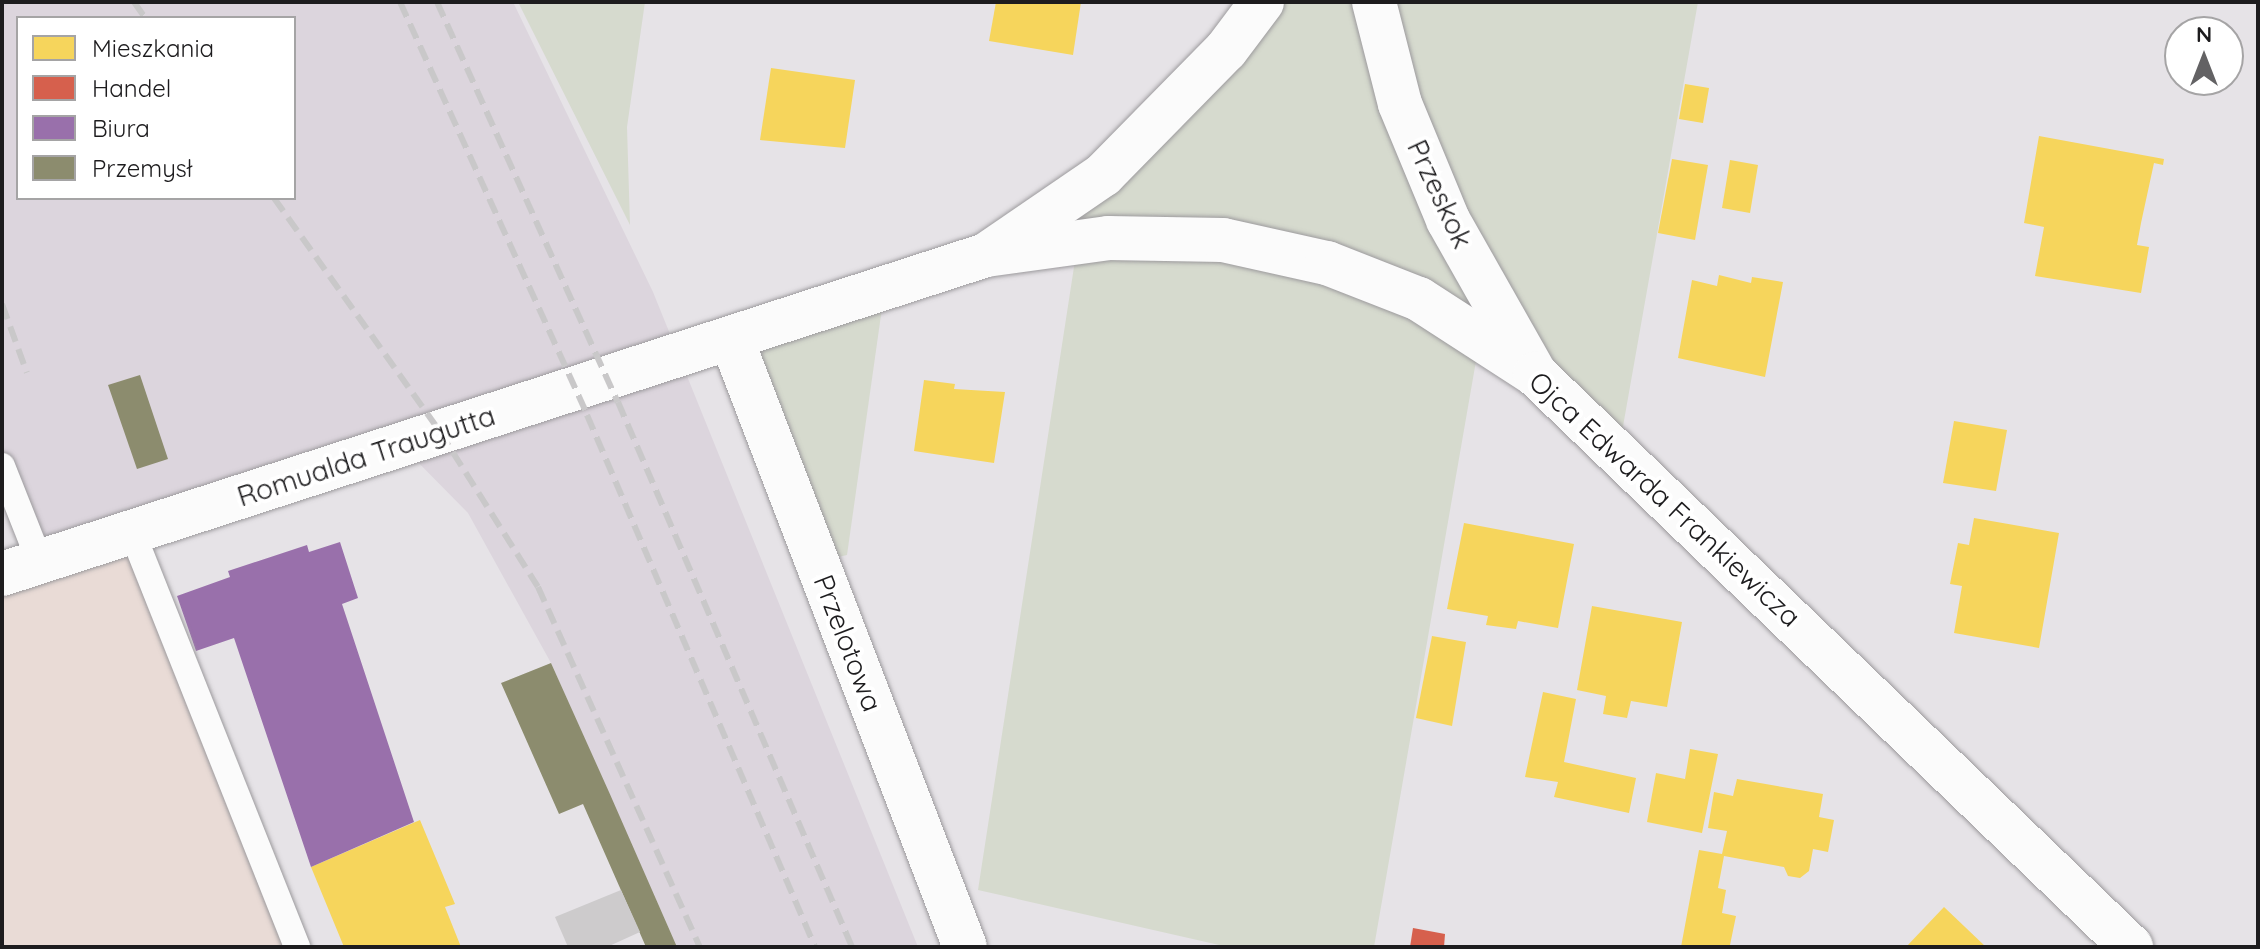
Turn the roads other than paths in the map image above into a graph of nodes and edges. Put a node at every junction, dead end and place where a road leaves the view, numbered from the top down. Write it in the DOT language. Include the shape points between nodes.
graph roads {
  1 [pos="1262,2"];
  2 [pos="1374,2"];
  3 [pos="986,255"];
  4 [pos="731,338"];
  5 [pos="1535,374"];
  6 [pos="2,466"];
  7 [pos="132,532"];
  8 [pos="21,568"];
  9 [pos="297,947"];
  10 [pos="965,947"];
  11 [pos="2131,947"];
  1 -- 3 [label="street" via="1226,50 1103,175"];
  2 -- 5 [label="street, Przeskok" via="1400,104 1448,220"];
  3 -- 4 [label="street, Ojca Edwarda Frankiewicza"];
  3 -- 5 [label="street, Ojca Edwarda Frankiewicza" via="1052,242 1167,236 1284,252 1419,299"];
  4 -- 7 [label="street, Romualda Traugutta"];
  4 -- 10 [label="street, Przelotowa"];
  5 -- 11 [label="street, Ojca Edwarda Frankiewicza" via="1619,449"];
  6 -- 8 [label="lane"];
  7 -- 8 [label="street, Romualda Traugutta"];
  7 -- 9 [label="lane"];
}
